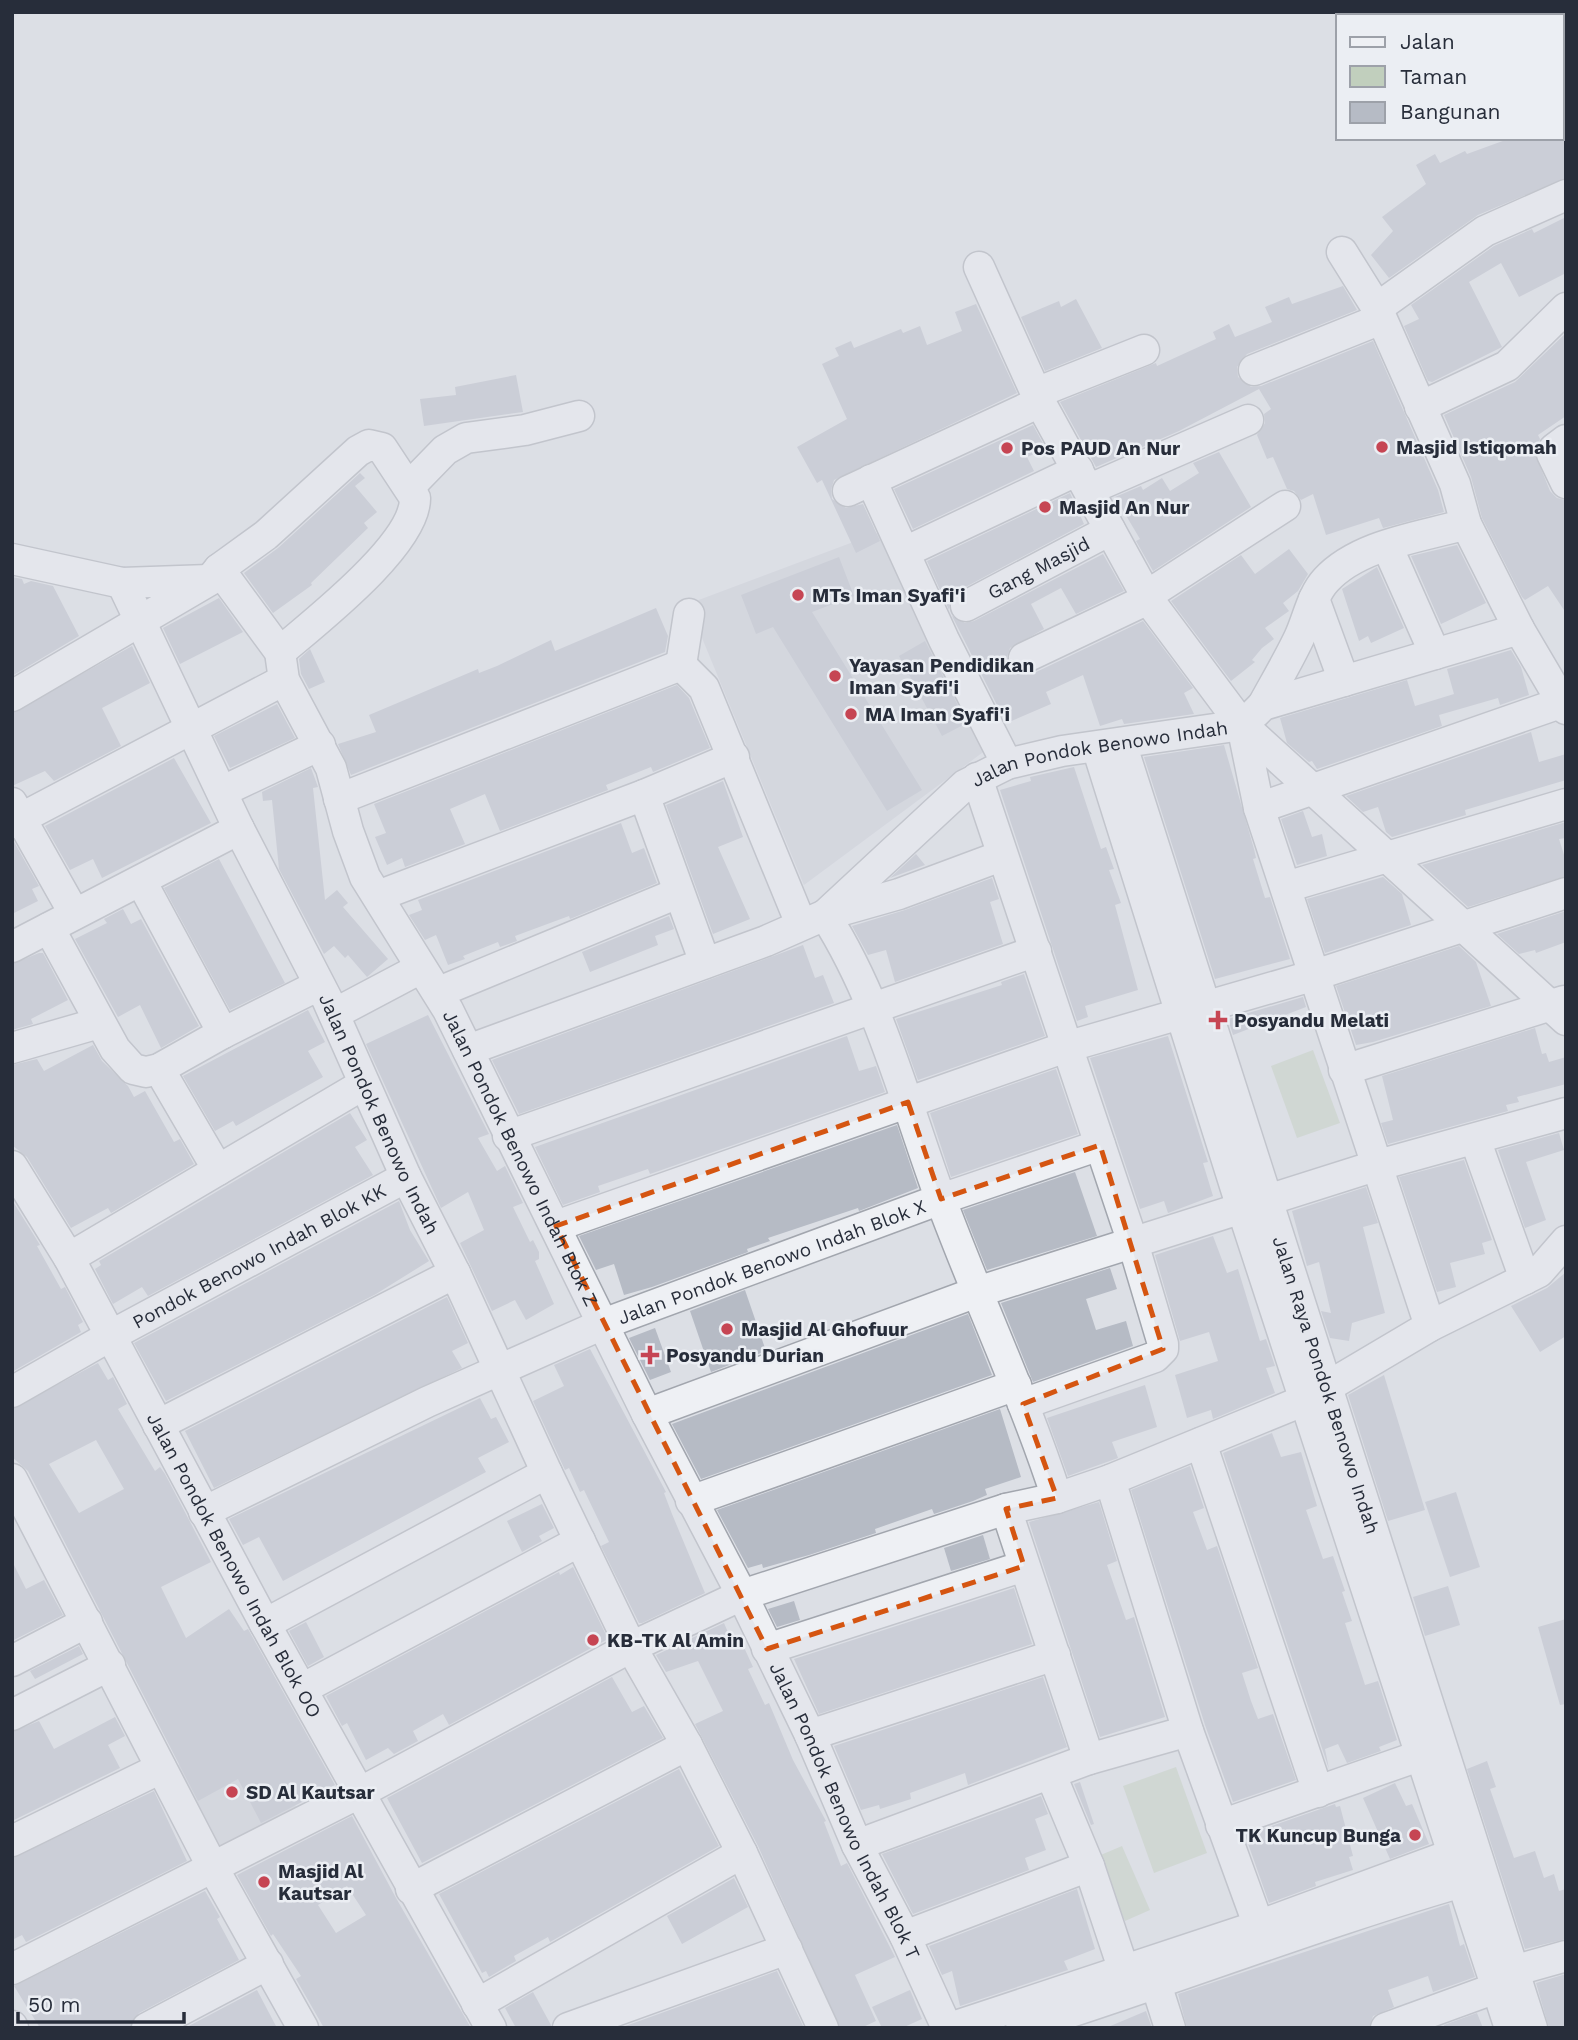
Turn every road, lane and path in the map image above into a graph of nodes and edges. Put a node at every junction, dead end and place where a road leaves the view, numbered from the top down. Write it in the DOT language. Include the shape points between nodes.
graph roads {
  1 [pos="1566,195"];
  2 [pos="1348,262"];
  3 [pos="986,282"];
  4 [pos="1566,308"];
  5 [pos="1379,314"];
  6 [pos="1144,350"];
  7 [pos="1254,370"];
  8 [pos="1038,398"];
  9 [pos="1420,407"];
  10 [pos="579,416"];
  11 [pos="1248,420"];
  12 [pos="1566,440"];
  13 [pos="1084,479"];
  14 [pos="1566,483"];
  15 [pos="410,486"];
  16 [pos="1285,506"];
  17 [pos="1466,524"];
  18 [pos="1110,530"];
  19 [pos="1387,546"];
  20 [pos="905,552"];
  21 [pos="12,559"];
  22 [pos="46,566"];
  23 [pos="215,575"];
  24 [pos="122,583"];
  25 [pos="12,584"];
  26 [pos="1147,598"];
  27 [pos="1314,599"];
  28 [pos="966,606"];
  29 [pos="689,614"];
  30 [pos="139,624"];
  31 [pos="1518,629"];
  32 [pos="1435,654"];
  33 [pos="1024,658"];
  34 [pos="681,665"];
  35 [pos="282,666"];
  36 [pos="1344,681"];
  37 [pos="12,696"];
  38 [pos="1564,705"];
  39 [pos="1253,715"];
  40 [pos="192,727"];
  41 [pos="320,745"];
  42 [pos="1109,745"];
  43 [pos="734,757"];
  44 [pos="1007,764"];
  45 [pos="977,778"];
  46 [pos="1315,790"];
  47 [pos="223,791"];
  48 [pos="644,795"];
  49 [pos="339,799"];
  50 [pos="1566,804"];
  51 [pos="1259,808"];
  52 [pos="15,815"];
  53 [pos="239,829"];
  54 [pos="1001,856"];
  55 [pos="1387,857"];
  56 [pos="141,881"];
  57 [pos="1286,887"];
  58 [pos="1566,892"];
  59 [pos="678,893"];
  60 [pos="378,896"];
  61 [pos="813,919"];
  62 [pos="61,920"];
  63 [pos="1466,927"];
  64 [pos="12,947"];
  65 [pos="1037,951"];
  66 [pos="705,963"];
  67 [pos="421,968"];
  68 [pos="1315,975"];
  69 [pos="319,985"];
  70 [pos="439,992"];
  71 [pos="871,1009"];
  72 [pos="1560,1009"];
  73 [pos="1193,1011"];
  74 [pos="334,1014"];
  75 [pos="99,1023"];
  76 [pos="223,1033"];
  77 [pos="13,1047"];
  78 [pos="1066,1047"];
  79 [pos="468,1050"];
  80 [pos="159,1069"];
  81 [pos="1344,1070"];
  82 [pos="364,1084"];
  83 [pos="908,1102"];
  84 [pos="1566,1113"];
  85 [pos="508,1136"];
  86 [pos="1475,1139"];
  87 [pos="1100,1146"];
  88 [pos="1375,1166"];
  89 [pos="12,1167"];
  90 [pos="218,1170"];
  91 [pos="407,1178"];
  92 [pos="941,1199"];
  93 [pos="1254,1205"];
  94 [pos="556,1226"];
  95 [pos="1566,1241"];
  96 [pos="1133,1243"];
  97 [pos="69,1258"];
  98 [pos="455,1273"];
  99 [pos="1525,1279"];
  100 [pos="977,1292"];
  101 [pos="603,1324"];
  102 [pos="1430,1326"];
  103 [pos="110,1336"];
  104 [pos="500,1371"];
  105 [pos="12,1392"];
  106 [pos="1317,1392"];
  107 [pos="1020,1394"];
  108 [pos="647,1414"];
  109 [pos="158,1425"];
  110 [pos="1200,1443"];
  111 [pos="547,1473"];
  112 [pos="12,1479"];
  113 [pos="1110,1480"];
  114 [pos="1057,1498"];
  115 [pos="691,1501"];
  116 [pos="1006,1509"];
  117 [pos="204,1512"];
  118 [pos="21,1518"];
  119 [pos="580,1541"];
  120 [pos="1024,1566"];
  121 [pos="741,1595"];
  122 [pos="88,1622"];
  123 [pos="265,1624"];
  124 [pos="631,1647"];
  125 [pos="767,1648"];
  126 [pos="1055,1655"];
  127 [pos="12,1661"];
  128 [pos="110,1665"];
  129 [pos="302,1689"];
  130 [pos="12,1715"];
  131 [pos="1188,1731"];
  132 [pos="810,1735"];
  133 [pos="687,1745"];
  134 [pos="1432,1751"];
  135 [pos="1089,1759"];
  136 [pos="161,1768"];
  137 [pos="1051,1775"];
  138 [pos="361,1792"];
  139 [pos="1318,1792"];
  140 [pos="1221,1825"];
  141 [pos="12,1841"];
  142 [pos="857,1845"];
  143 [pos="742,1853"];
  144 [pos="1467,1865"];
  145 [pos="212,1866"];
  146 [pos="1089,1866"];
  147 [pos="411,1888"];
  148 [pos="1262,1935"];
  149 [pos="905,1936"];
  150 [pos="787,1949"];
  151 [pos="1566,1956"];
  152 [pos="268,1964"];
  153 [pos="12,1969"];
  154 [pos="1143,1973"];
  155 [pos="1504,1979"];
  156 [pos="484,2016"];
  157 [pos="1391,2027"];
  158 [pos="147,2028"];
  159 [pos="303,2028"];
  160 [pos="568,2028"];
  161 [pos="823,2028"];
  162 [pos="949,2028"];
  163 [pos="1021,2028"];
  164 [pos="1170,2028"];
  165 [pos="1510,2028"];
  166 [pos="1532,2028"];
  1 -- 5 [label="street" via="1485,231"];
  2 -- 5 [label="street"];
  3 -- 8 [label="street"];
  4 -- 9 [label="street" via="1507,366"];
  5 -- 7 [label="street"];
  5 -- 9 [label="street"];
  6 -- 8 [label="street"];
  8 -- 13 [label="street"];
  8 -- 20 [label="street" via="859,486"];
  9 -- 17 [label="street" via="1455,484"];
  10 -- 15 [label="street" via="466,438 445,450"];
  11 -- 13 [label="street"];
  12 -- 14 [label="street" via="1552,454"];
  13 -- 18 [label="street"];
  13 -- 20 [label="street"];
  15 -- 23 [label="street" via="385,450 365,446"];
  15 -- 35 [label="street" via="415,504 397,542"];
  16 -- 26 [label="street"];
  17 -- 19 [label="street"];
  17 -- 31 [label="street"];
  18 -- 26 [label="street"];
  18 -- 28 [label="street, Gang Masjid"];
  19 -- 27 [label="street" via="1334,572"];
  19 -- 32 [label="street"];
  20 -- 44 [label="street"];
  21 -- 22 [label="street"];
  22 -- 24 [label="street"];
  22 -- 25 [label="street"];
  23 -- 24 [label="street"];
  23 -- 30 [label="street"];
  23 -- 35 [label="street, Jalan Pondok Benowo Indah Blok Z"];
  24 -- 30 [label="street, Jalan Pondok Benowo Indah"];
  26 -- 33 [label="street"];
  26 -- 39 [label="street"];
  27 -- 36 [label="street"];
  27 -- 39 [label="street" via="1298,640"];
  29 -- 34 [label="street"];
  30 -- 37 [label="street"];
  30 -- 40 [label="street, Jalan Pondok Benowo Indah"];
  31 -- 32 [label="street"];
  31 -- 38 [label="street"];
  32 -- 36 [label="street"];
  34 -- 43 [label="street" via="704,688"];
  34 -- 49 [label="street"];
  35 -- 40 [label="street"];
  35 -- 41 [label="street, Jalan Pondok Benowo Indah Blok Z"];
  36 -- 39 [label="street"];
  38 -- 46 [label="street"];
  39 -- 42 [label="street, Jalan Pondok Benowo Indah"];
  39 -- 46 [label="street, Jalan Pondok Benowo Indah"];
  39 -- 51 [label="street"];
  40 -- 47 [label="street, Jalan Pondok Benowo Indah"];
  40 -- 52 [label="street"];
  41 -- 47 [label="street"];
  41 -- 49 [label="street, Jalan Pondok Benowo Indah Blok Z"];
  42 -- 44 [label="street, Jalan Pondok Benowo Indah"];
  42 -- 73 [label="street, Jalan Raya Pondok Benowo Indah"];
  43 -- 48 [label="street"];
  43 -- 61 [label="street"];
  44 -- 45 [label="street, Jalan Pondok Benowo Indah"];
  45 -- 54 [label="street"];
  45 -- 61 [label="street, Jalan Pondok Benowo Indah"];
  46 -- 51 [label="street"];
  46 -- 55 [label="street, Jalan Pondok Benowo Indah"];
  47 -- 53 [label="street, Jalan Pondok Benowo Indah"];
  48 -- 59 [label="street"];
  48 -- 60 [label="street"];
  49 -- 60 [label="street, Jalan Pondok Benowo Indah Blok Z" via="358,860"];
  50 -- 55 [label="street"];
  51 -- 57 [label="street"];
  52 -- 62 [label="street"];
  53 -- 56 [label="street"];
  53 -- 69 [label="street, Jalan Pondok Benowo Indah"];
  54 -- 61 [label="street" via="900,894"];
  54 -- 65 [label="street"];
  55 -- 57 [label="street"];
  55 -- 63 [label="street, Jalan Pondok Benowo Indah"];
  56 -- 62 [label="street"];
  56 -- 76 [label="street"];
  57 -- 68 [label="street"];
  58 -- 63 [label="street"];
  59 -- 66 [label="street"];
  59 -- 70 [label="street"];
  60 -- 67 [label="street, Jalan Pondok Benowo Indah Blok Z"];
  61 -- 66 [label="street" via="766,942"];
  61 -- 71 [label="street" via="841,940"];
  62 -- 64 [label="street"];
  62 -- 75 [label="street"];
  63 -- 68 [label="street"];
  63 -- 72 [label="street, Jalan Pondok Benowo Indah"];
  65 -- 71 [label="street"];
  65 -- 78 [label="street"];
  66 -- 79 [label="street"];
  67 -- 70 [label="street, Jalan Pondok Benowo Indah Blok Z"];
  67 -- 74 [label="street"];
  68 -- 73 [label="street"];
  68 -- 81 [label="street"];
  69 -- 74 [label="street, Jalan Pondok Benowo Indah"];
  69 -- 76 [label="street"];
  70 -- 79 [label="street, Jalan Pondok Benowo Indah Blok Z"];
  71 -- 83 [label="street"];
  71 -- 85 [label="street"];
  72 -- 81 [label="street"];
  73 -- 78 [label="street"];
  73 -- 93 [label="street, Jalan Raya Pondok Benowo Indah"];
  74 -- 82 [label="street, Jalan Pondok Benowo Indah"];
  75 -- 77 [label="street"];
  75 -- 80 [label="street" via="127,1064 146,1072"];
  76 -- 80 [label="street"];
  78 -- 83 [label="street"];
  78 -- 87 [label="street"];
  79 -- 85 [label="street, Jalan Pondok Benowo Indah Blok Z"];
  80 -- 90 [label="street"];
  81 -- 88 [label="street"];
  82 -- 90 [label="street"];
  82 -- 91 [label="street, Jalan Pondok Benowo Indah"];
  83 -- 92 [label="street"];
  83 -- 94 [label="street"];
  84 -- 86 [label="street"];
  85 -- 94 [label="street, Jalan Pondok Benowo Indah Blok Z"];
  86 -- 88 [label="street"];
  86 -- 99 [label="street"];
  87 -- 92 [label="street, Jalan Pondok Benowo Indah Blok X"];
  87 -- 96 [label="street"];
  88 -- 93 [label="street"];
  88 -- 102 [label="street"];
  89 -- 97 [label="street, Jalan Pondok Benowo Indah Blok OO"];
  90 -- 97 [label="street"];
  91 -- 98 [label="street, Jalan Pondok Benowo Indah"];
  91 -- 103 [label="street, Pondok Benowo Indah Blok KK"];
  92 -- 100 [label="street"];
  92 -- 101 [label="street, Jalan Pondok Benowo Indah Blok X"];
  93 -- 96 [label="street"];
  93 -- 106 [label="street, Jalan Raya Pondok Benowo Indah"];
  94 -- 101 [label="street, Jalan Pondok Benowo Indah Blok Z"];
  95 -- 99 [label="street" via="1548,1265"];
  96 -- 100 [label="street"];
  96 -- 107 [label="street" via="1163,1344 1160,1353"];
  97 -- 103 [label="street, Jalan Pondok Benowo Indah Blok OO"];
  98 -- 104 [label="street, Jalan Pondok Benowo Indah"];
  98 -- 109 [label="street"];
  99 -- 102 [label="street"];
  100 -- 107 [label="street"];
  100 -- 108 [label="street"];
  101 -- 104 [label="street, Jalan Pondok Benowo Indah Blok X"];
  101 -- 108 [label="street, Jalan Pondok Benowo Indah Blok Z"];
  102 -- 106 [label="street"];
  103 -- 105 [label="street, Pondok Benowo Indah Blok KK"];
  103 -- 109 [label="street, Jalan Pondok Benowo Indah Blok OO"];
  104 -- 111 [label="street, Jalan Pondok Benowo Indah"];
  104 -- 117 [label="street, Jalan Pondok Benowo Indah Blok X"];
  106 -- 110 [label="street"];
  106 -- 134 [label="street, Jalan Raya Pondok Benowo Indah"];
  107 -- 114 [label="street"];
  107 -- 115 [label="street"];
  108 -- 115 [label="street, Jalan Pondok Benowo Indah Blok Z"];
  109 -- 117 [label="street, Jalan Pondok Benowo Indah Blok OO"];
  110 -- 113 [label="street"];
  110 -- 139 [label="street"];
  111 -- 119 [label="street, Jalan Pondok Benowo Indah"];
  111 -- 123 [label="street"];
  112 -- 118 [label="street"];
  113 -- 114 [label="street"];
  113 -- 131 [label="street"];
  114 -- 116 [label="street"];
  115 -- 121 [label="street, Jalan Pondok Benowo Indah Blok T"];
  116 -- 120 [label="street"];
  116 -- 121 [label="street"];
  117 -- 123 [label="street, Jalan Pondok Benowo Indah Blok OO"];
  118 -- 122 [label="street"];
  119 -- 124 [label="street, Jalan Pondok Benowo Indah"];
  119 -- 129 [label="street"];
  120 -- 125 [label="street"];
  120 -- 126 [label="street"];
  121 -- 124 [label="street"];
  121 -- 125 [label="street, Jalan Pondok Benowo Indah Blok T"];
  122 -- 127 [label="street"];
  122 -- 128 [label="street"];
  123 -- 129 [label="street, Jalan Pondok Benowo Indah Blok OO"];
  124 -- 133 [label="street"];
  124 -- 138 [label="street"];
  125 -- 132 [label="street, Jalan Pondok Benowo Indah Blok T"];
  126 -- 132 [label="street"];
  126 -- 135 [label="street"];
  128 -- 130 [label="street"];
  128 -- 136 [label="street"];
  129 -- 138 [label="street, Jalan Pondok Benowo Indah Blok OO"];
  131 -- 135 [label="street"];
  131 -- 140 [label="street"];
  132 -- 142 [label="street, Jalan Pondok Benowo Indah Blok T"];
  133 -- 143 [label="street"];
  133 -- 147 [label="street"];
  134 -- 139 [label="street"];
  134 -- 144 [label="street, Jalan Raya Pondok Benowo Indah"];
  135 -- 137 [label="street"];
  136 -- 141 [label="street"];
  136 -- 145 [label="street"];
  137 -- 142 [label="street"];
  137 -- 146 [label="street"];
  138 -- 145 [label="street"];
  138 -- 147 [label="street, Jalan Pondok Benowo Indah Blok OO"];
  139 -- 140 [label="street"];
  140 -- 148 [label="street"];
  142 -- 149 [label="street, Jalan Pondok Benowo Indah Blok T"];
  143 -- 150 [label="street"];
  143 -- 156 [label="street"];
  144 -- 148 [label="street"];
  144 -- 155 [label="street, Jalan Raya Pondok Benowo Indah"];
  145 -- 152 [label="street"];
  145 -- 153 [label="street"];
  146 -- 149 [label="street"];
  146 -- 154 [label="street"];
  147 -- 156 [label="street, Jalan Pondok Benowo Indah Blok OO"];
  148 -- 154 [label="street"];
  149 -- 162 [label="street, Jalan Pondok Benowo Indah Blok T"];
  150 -- 160 [label="street"];
  150 -- 161 [label="street"];
  151 -- 155 [label="street"];
  152 -- 158 [label="street"];
  152 -- 159 [label="street"];
  154 -- 162 [label="street"];
  154 -- 163 [label="street"];
  154 -- 164 [label="street"];
  155 -- 157 [label="street"];
  155 -- 165 [label="street, Jalan Raya Pondok Benowo Indah"];
  155 -- 166 [label="street, Jalan Raya Pondok Benowo Indah"];
}
